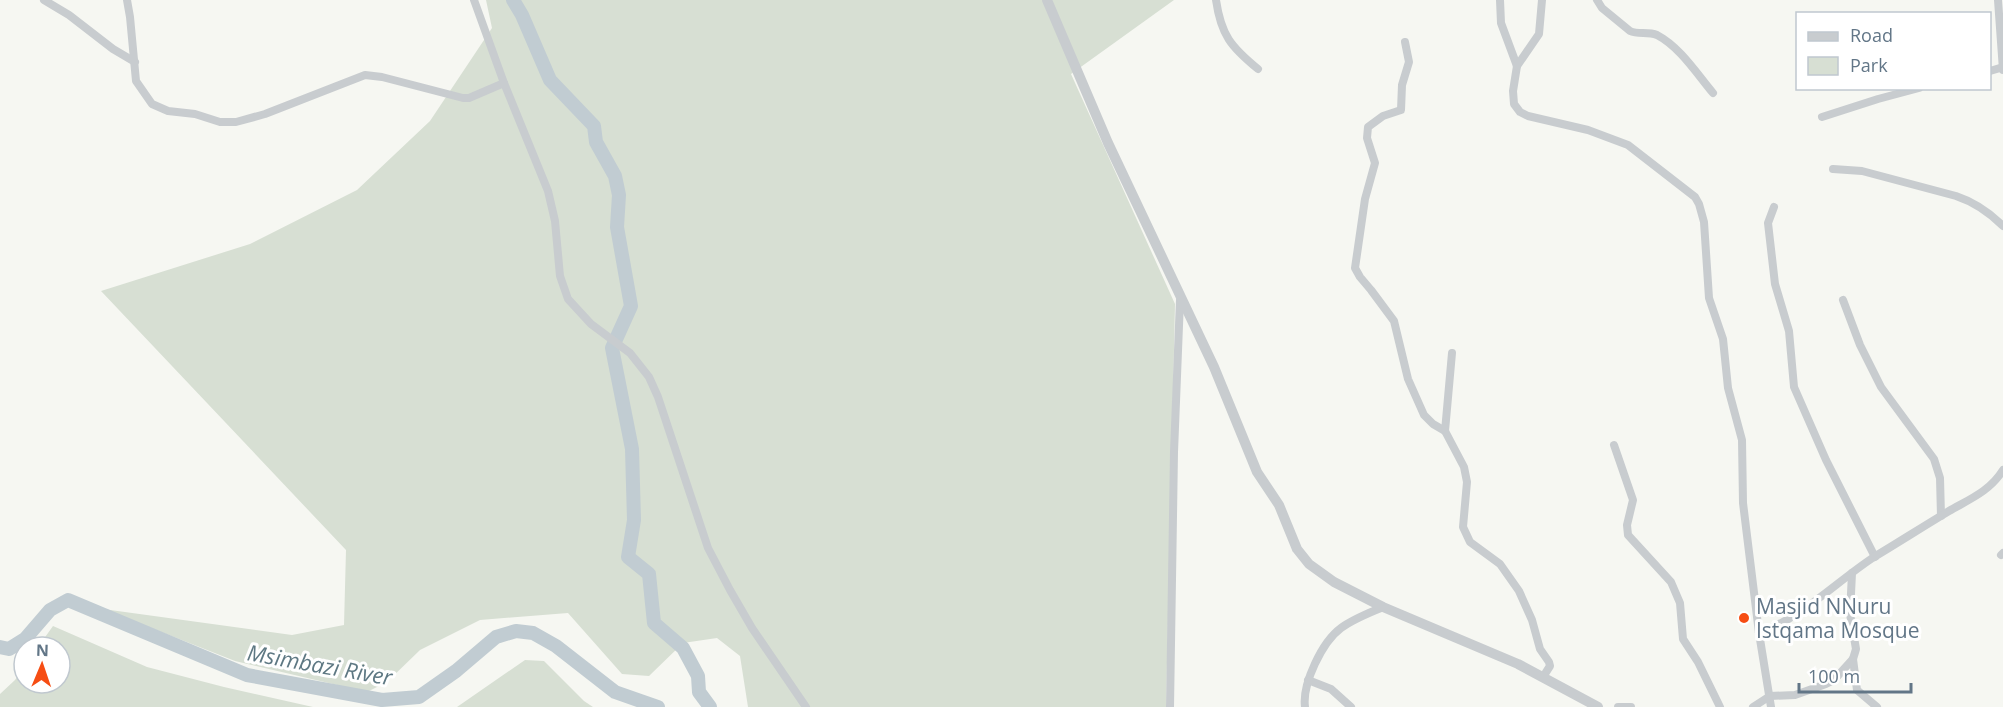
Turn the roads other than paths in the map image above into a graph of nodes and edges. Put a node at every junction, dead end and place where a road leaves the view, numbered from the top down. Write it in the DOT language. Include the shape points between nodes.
graph roads {
  1 [pos="44,0"];
  2 [pos="127,0"];
  3 [pos="474,0"];
  4 [pos="1047,0"];
  5 [pos="1216,0"];
  6 [pos="1500,0"];
  7 [pos="1542,0"];
  8 [pos="1597,0"];
  9 [pos="1998,0"];
  10 [pos="1405,42"];
  11 [pos="2003,44"];
  12 [pos="135,62"];
  13 [pos="1517,66"];
  14 [pos="1258,69"];
  15 [pos="2003,69"];
  16 [pos="504,83"];
  17 [pos="1912,90"];
  18 [pos="1713,93"];
  19 [pos="1822,117"];
  20 [pos="1833,169"];
  21 [pos="1774,207"];
  22 [pos="2003,226"];
  23 [pos="1179,295"];
  24 [pos="1843,300"];
  25 [pos="1452,353"];
  26 [pos="1445,431"];
  27 [pos="1614,445"];
  28 [pos="2003,470"];
  29 [pos="1941,516"];
  30 [pos="1875,557"];
  31 [pos="1852,573"];
  32 [pos="1383,607"];
  33 [pos="1759,633"];
  34 [pos="1853,659"];
  35 [pos="1544,677"];
  36 [pos="1308,680"];
  37 [pos="1770,696"];
  38 [pos="806,707"];
  39 [pos="1170,707"];
  40 [pos="1305,707"];
  41 [pos="1352,707"];
  42 [pos="1598,707"];
  43 [pos="1618,707"];
  44 [pos="1631,707"];
  45 [pos="1720,707"];
  46 [pos="1753,707"];
  47 [pos="1771,707"];
  48 [pos="1877,707"];
  1 -- 12 [label="street"];
  2 -- 12 [label="street"];
  3 -- 16 [label="street"];
  4 -- 23 [label="street"];
  5 -- 14 [label="street" via="1224,33 1233,47"];
  6 -- 13 [label="street" via="1501,23"];
  7 -- 13 [label="street" via="1539,34"];
  8 -- 18 [label="street" via="1630,31 1652,33 1664,39"];
  9 -- 11 [label="street"];
  10 -- 26 [label="street" via="1409,62 1402,85 1401,110 1372,122 1366,133 1375,163 1365,199 1355,268 1394,321 1408,379 1424,416"];
  11 -- 15 [label="street"];
  12 -- 16 [label="street" via="136,81 152,104 220,122 264,114 365,75 463,98"];
  13 -- 33 [label="street" via="1513,99 1520,111 1628,145 1699,204 1707,242 1709,298 1723,339 1728,388 1742,440 1743,503"];
  16 -- 38 [label="street" via="548,191 560,276 568,299 580,314 640,363 649,377 702,534 752,628"];
  17 -- 19 [label="street"];
  20 -- 22 [label="street" via="1862,171 1971,201"];
  21 -- 30 [label="street" via="1768,223 1775,285 1789,331 1794,387"];
  23 -- 32 [label="street" via="1257,472 1279,505 1297,549 1309,564 1334,582"];
  23 -- 39 [label="street"];
  24 -- 29 [label="street" via="1881,387 1934,459 1940,478"];
  25 -- 26 [label="street"];
  26 -- 35 [label="street" via="1467,482 1465,534 1500,564 1519,591 1540,649 1549,662"];
  27 -- 45 [label="street" via="1633,500 1628,535 1671,582 1680,603 1683,639"];
  28 -- 29 [label="street" via="1976,497"];
  29 -- 30 [label="street"];
  30 -- 31 [label="street"];
  31 -- 33 [label="street" via="1795,615"];
  31 -- 34 [label="street" via="1850,614 1856,649"];
  32 -- 35 [label="street"];
  32 -- 36 [label="street" via="1333,635"];
  33 -- 37 [label="street"];
  34 -- 37 [label="street" via="1827,684 1795,695"];
  34 -- 48 [label="street" via="1857,690"];
  35 -- 42 [label="street"];
  36 -- 40 [label="street"];
  36 -- 41 [label="street" via="1331,689"];
  37 -- 46 [label="street"];
  37 -- 47 [label="street"];
  43 -- 44 [label="street"];
}
